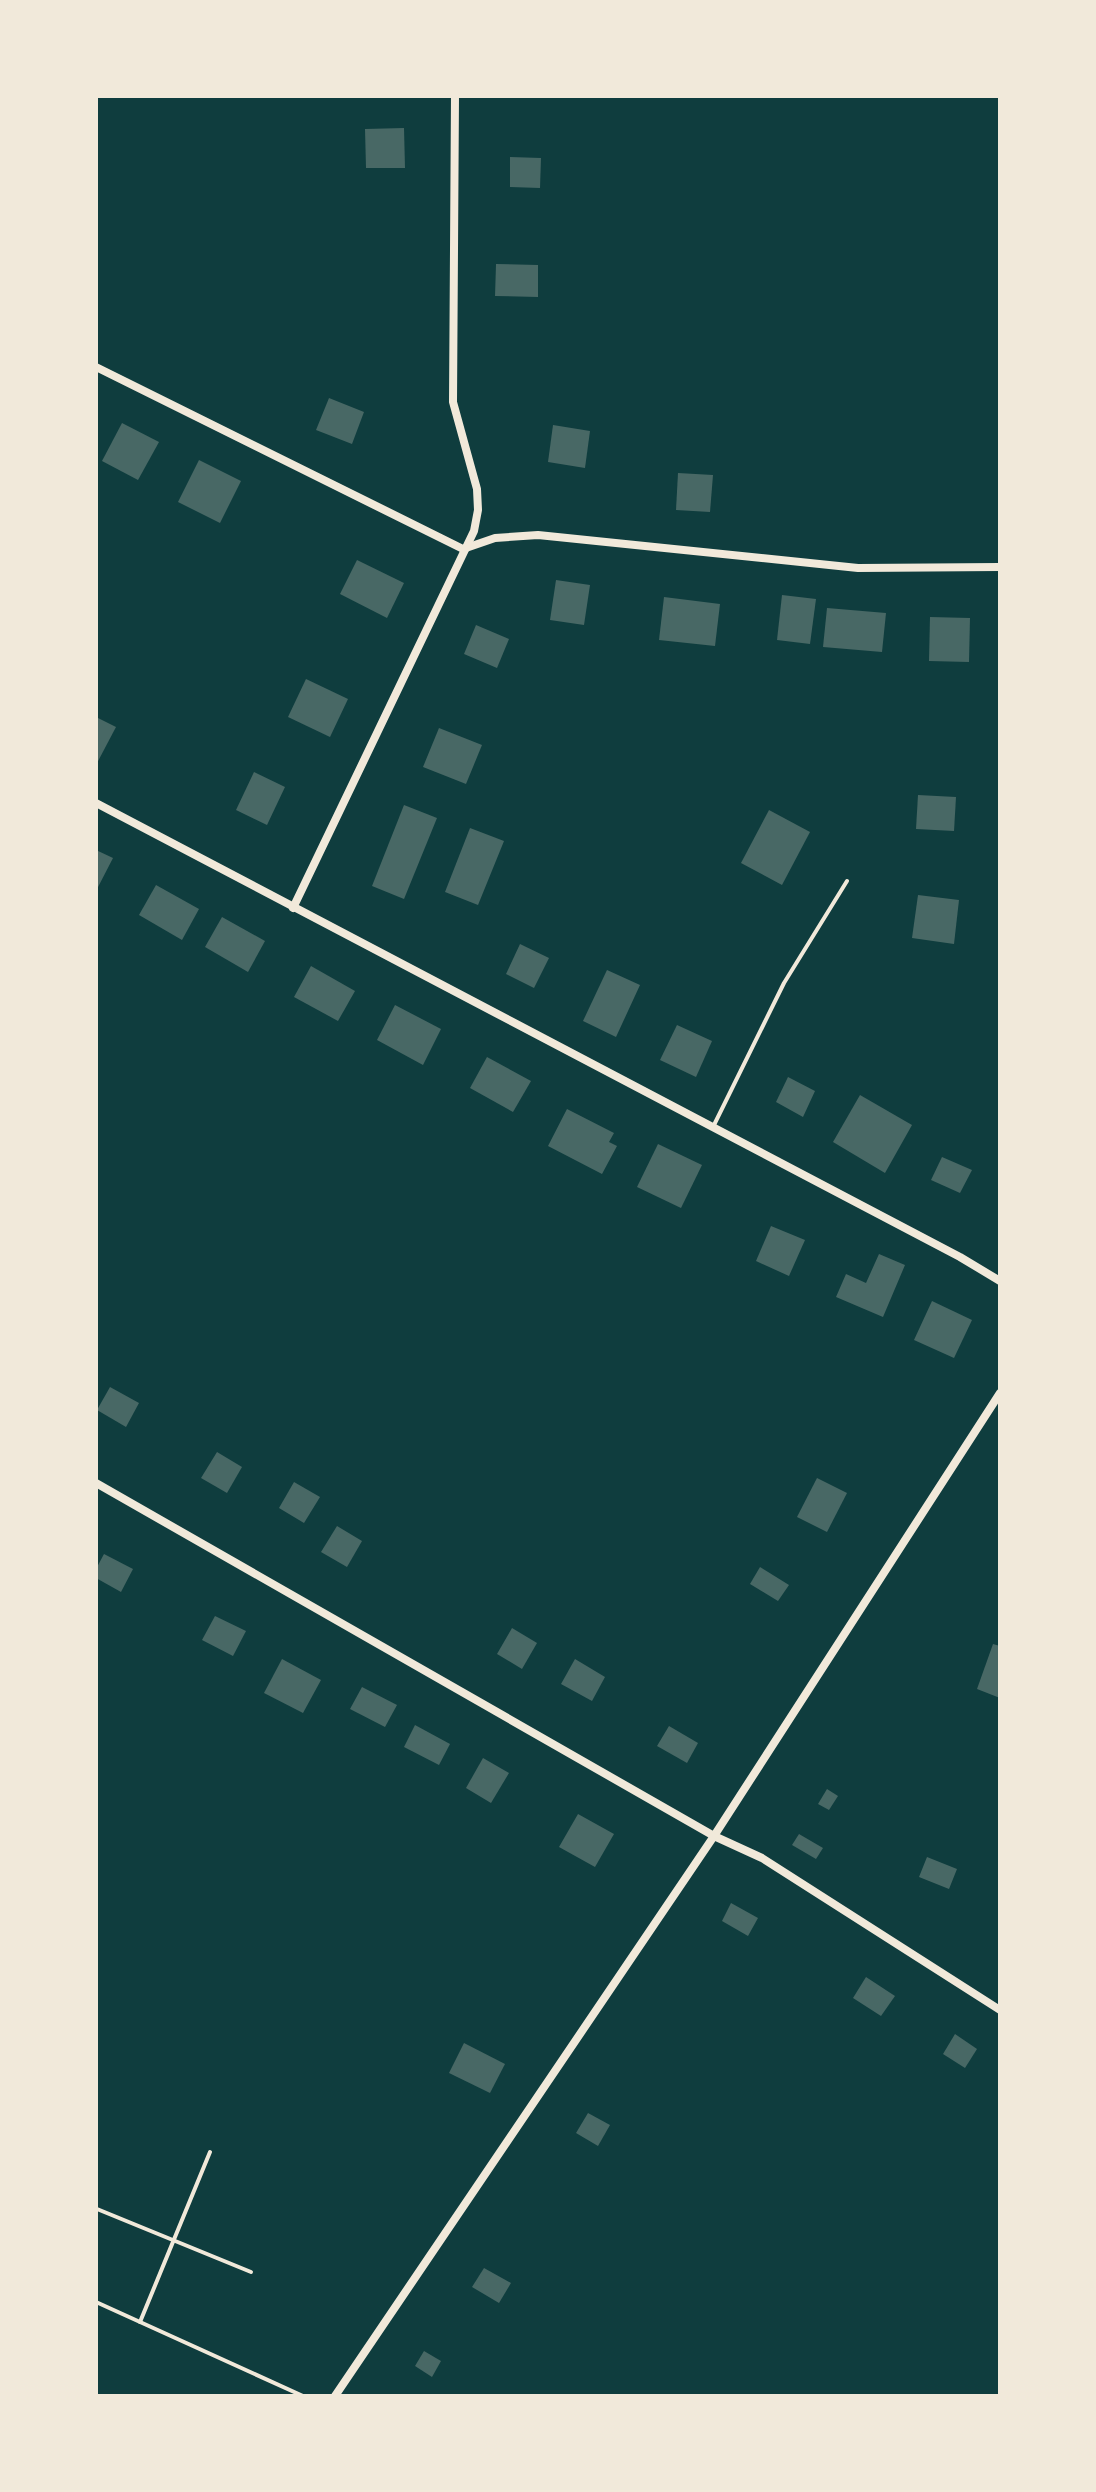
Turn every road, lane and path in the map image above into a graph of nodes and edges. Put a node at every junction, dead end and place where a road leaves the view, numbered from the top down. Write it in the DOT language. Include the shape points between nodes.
graph roads {
  1 [pos="455,96"];
  2 [pos="96,367"];
  3 [pos="463,549"];
  4 [pos="1000,567"];
  5 [pos="96,803"];
  6 [pos="847,881"];
  7 [pos="293,908"];
  8 [pos="712,1128"];
  9 [pos="1000,1281"];
  10 [pos="1000,1393"];
  11 [pos="96,1483"];
  12 [pos="714,1836"];
  13 [pos="1000,2010"];
  14 [pos="210,2152"];
  15 [pos="97,2209"];
  16 [pos="173,2241"];
  17 [pos="251,2272"];
  18 [pos="96,2302"];
  19 [pos="140,2322"];
  20 [pos="303,2396"];
  21 [pos="335,2396"];
  1 -- 3 [label="street" via="453,402 478,510"];
  2 -- 3 [label="street"];
  3 -- 4 [label="street" via="495,538 538,535 858,568"];
  3 -- 7 [label="street"];
  5 -- 7 [label="street"];
  6 -- 8 [label="lane" via="784,983"];
  7 -- 8 [label="street"];
  8 -- 9 [label="street"];
  10 -- 12 [label="street"];
  11 -- 12 [label="street"];
  12 -- 13 [label="street" via="762,1858"];
  12 -- 21 [label="street"];
  14 -- 16 [label="lane"];
  15 -- 16 [label="lane"];
  16 -- 17 [label="lane"];
  16 -- 19 [label="lane"];
  18 -- 19 [label="lane"];
  19 -- 20 [label="lane"];
}
